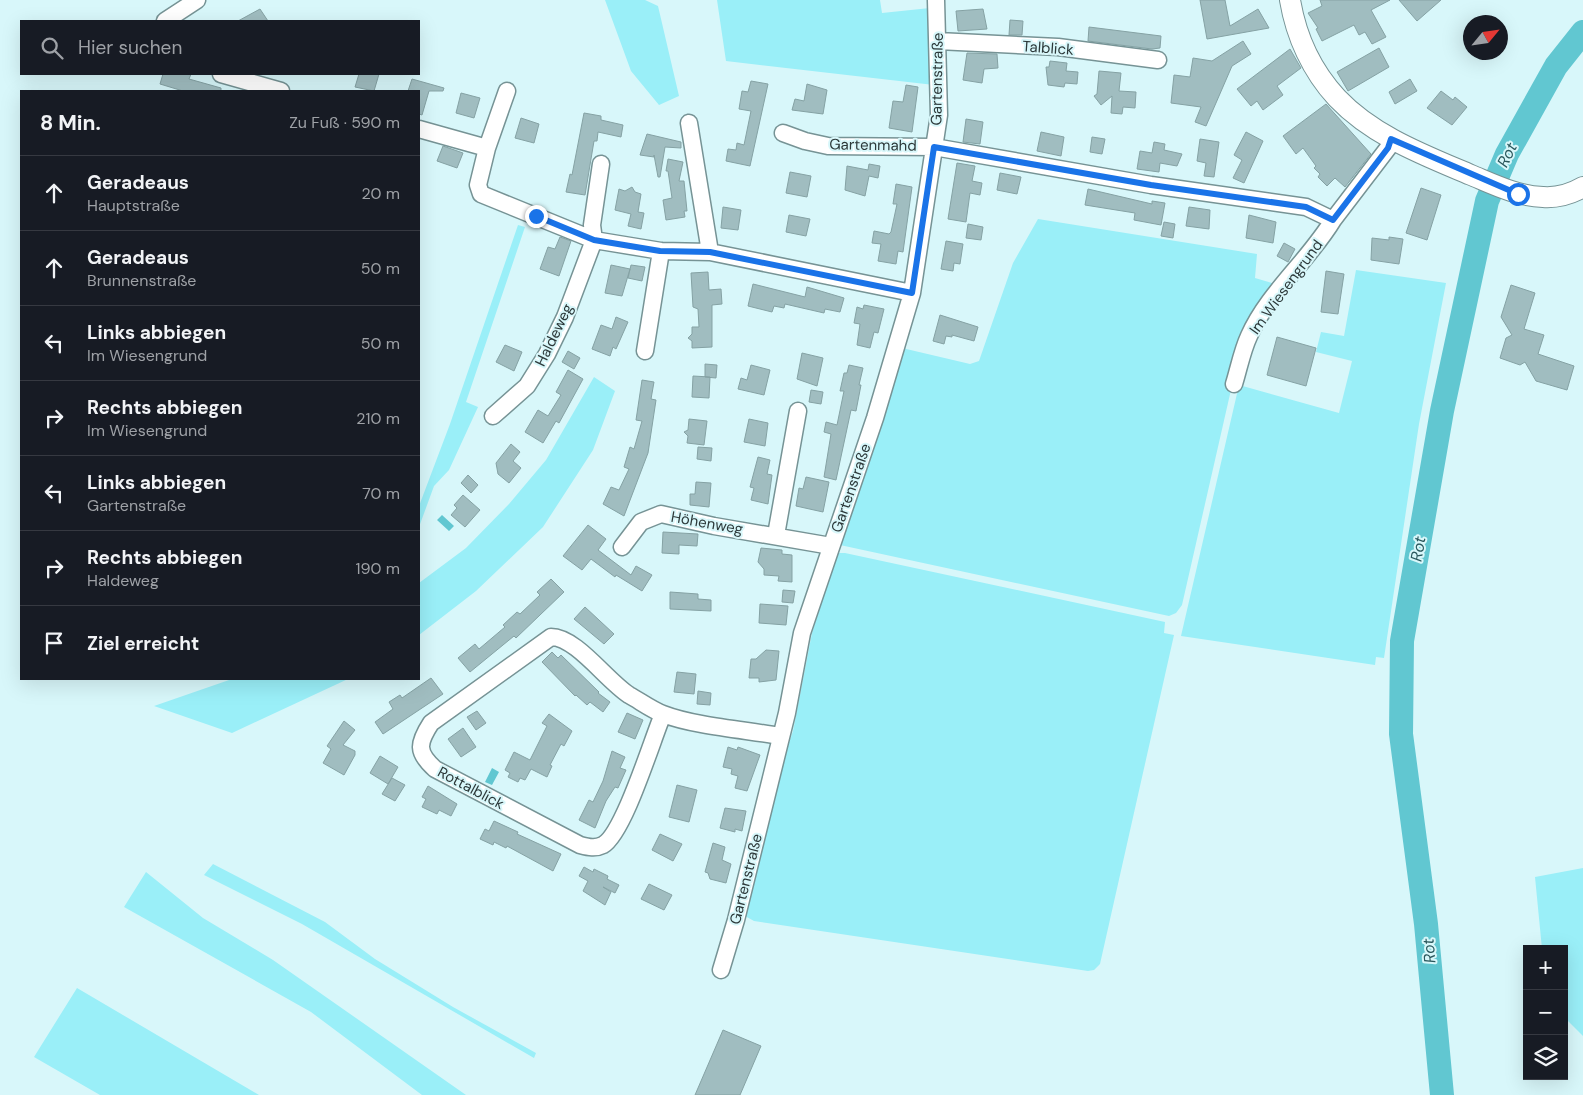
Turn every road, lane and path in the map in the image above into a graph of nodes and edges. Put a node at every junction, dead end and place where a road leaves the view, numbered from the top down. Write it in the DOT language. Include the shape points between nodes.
graph roads {
  1 [pos="197,0"];
  2 [pos="936,0"];
  3 [pos="1290,0"];
  4 [pos="167,20"];
  5 [pos="938,41"];
  6 [pos="1158,60"];
  7 [pos="228,75"];
  8 [pos="242,77"];
  9 [pos="278,90"];
  10 [pos="507,91"];
  11 [pos="689,123"];
  12 [pos="420,129"];
  13 [pos="783,133"];
  14 [pos="1391,139"];
  15 [pos="934,147"];
  16 [pos="488,148"];
  17 [pos="601,164"];
  18 [pos="1583,187"];
  19 [pos="1333,220"];
  20 [pos="594,240"];
  21 [pos="660,251"];
  22 [pos="710,252"];
  23 [pos="912,293"];
  24 [pos="645,351"];
  25 [pos="1234,384"];
  26 [pos="798,411"];
  27 [pos="493,416"];
  28 [pos="776,535"];
  29 [pos="831,546"];
  30 [pos="622,547"];
  31 [pos="663,714"];
  32 [pos="780,736"];
  33 [pos="721,970"];
  1 -- 4 [label="street"];
  2 -- 5 [label="street, Gartenstraße"];
  3 -- 14 [label="street" via="1302,42 1320,78 1357,116"];
  5 -- 6 [label="street, Talblick" via="1058,47"];
  5 -- 15 [label="street, Gartenstraße" via="940,92"];
  7 -- 8 [label="street"];
  8 -- 9 [label="street"];
  10 -- 16 [label="street"];
  11 -- 22 [label="street"];
  12 -- 16 [label="street"];
  13 -- 15 [label="street, Gartenmahd" via="828,146"];
  14 -- 18 [label="street" via="1518,194 1544,198 1566,195"];
  14 -- 19 [label="street, Im Wiesengrund" via="1388,148"];
  15 -- 19 [label="street" via="1151,185 1306,207"];
  15 -- 23 [label="street, Gartenstraße"];
  16 -- 20 [label="street" via="478,185 481,194"];
  17 -- 20 [label="street, Haldeweg" via="592,225"];
  19 -- 25 [label="street, Im Wiesengrund" via="1259,318 1249,336"];
  20 -- 21 [label="street"];
  20 -- 27 [label="street, Haldeweg" via="548,354 527,386"];
  21 -- 22 [label="street"];
  21 -- 24 [label="street"];
  22 -- 23 [label="street"];
  23 -- 29 [label="street, Gartenstraße" via="875,418"];
  26 -- 28 [label="street"];
  28 -- 29 [label="street, Höhenweg"];
  28 -- 30 [label="street, Höhenweg" via="661,514 635,527"];
  29 -- 32 [label="street, Gartenstraße" via="802,633"];
  31 -- 31 [label="street, Rottalblick" via="635,791 612,836 594,848 580,845 435,769 424,760 420,746 431,723 551,637 564,638 572,643 628,694"];
  31 -- 32 [label="street, Rottalblick"];
  32 -- 33 [label="street, Gartenstraße"];
}
